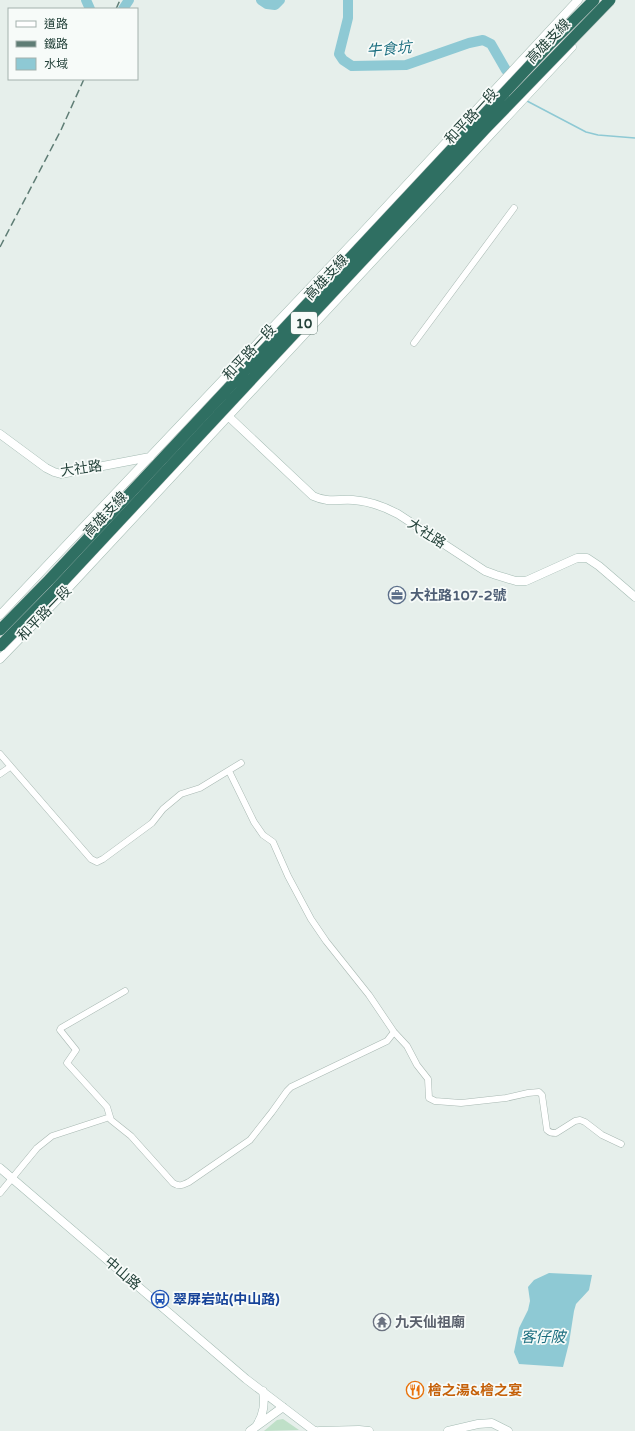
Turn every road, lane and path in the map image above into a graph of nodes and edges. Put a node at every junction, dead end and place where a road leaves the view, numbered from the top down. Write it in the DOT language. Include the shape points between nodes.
graph roads {
  1 [pos="578,0"];
  2 [pos="594,0"];
  3 [pos="598,0"];
  4 [pos="610,0"];
  5 [pos="514,208"];
  6 [pos="317,320"];
  7 [pos="414,343"];
  8 [pos="228,416"];
  9 [pos="0,434"];
  10 [pos="150,457"];
  11 [pos="635,597"];
  12 [pos="0,615"];
  13 [pos="0,630"];
  14 [pos="0,646"];
  15 [pos="0,659"];
  16 [pos="0,754"];
  17 [pos="241,763"];
  18 [pos="10,767"];
  19 [pos="228,771"];
  20 [pos="0,774"];
  21 [pos="125,991"];
  22 [pos="394,1032"];
  23 [pos="110,1117"];
  24 [pos="621,1144"];
  25 [pos="0,1168"];
  26 [pos="12,1179"];
  27 [pos="0,1193"];
  28 [pos="263,1392"];
  29 [pos="283,1407"];
  30 [pos="253,1429"];
  31 [pos="318,1431"];
  32 [pos="369,1431"];
  33 [pos="448,1431"];
  34 [pos="508,1431"];
  1 -- 10 [label="street, 和平路一段"];
  2 -- 13 [label="highway, 高雄支線 / 10, bridge"];
  3 -- 6 [label="street, 和平路一段" via="372,242"];
  4 -- 6 [label="street, 和平路一段" via="601,15"];
  4 -- 14 [label="highway, 高雄支線 / 10, bridge" via="487,127"];
  5 -- 7 [label="street"];
  6 -- 8 [label="street, 和平路一段"];
  8 -- 11 [label="street, 大社路" via="313,496 330,501 354,500 389,509 486,571 506,579 526,581 577,558 587,558"];
  8 -- 15 [label="street, 和平路一段"];
  9 -- 10 [label="street, 大社路" via="46,468 61,474"];
  10 -- 12 [label="street, 和平路一段"];
  16 -- 18 [label="street"];
  17 -- 19 [label="street"];
  18 -- 19 [label="street" via="91,859 97,862 140,832 181,794 200,788"];
  18 -- 20 [label="street"];
  19 -- 22 [label="street" via="254,822 273,842 288,876 326,941 369,995"];
  21 -- 23 [label="street" via="60,1030 76,1050 67,1063 107,1108"];
  22 -- 23 [label="street" via="387,1041 291,1087 250,1140 184,1184 173,1183 131,1136"];
  22 -- 24 [label="street" via="407,1046 428,1079 428,1094 431,1100 461,1103 539,1092 542,1095 548,1132 556,1132 580,1120"];
  23 -- 26 [label="street" via="52,1136 37,1148"];
  25 -- 26 [label="street, 中山路"];
  26 -- 27 [label="street"];
  26 -- 28 [label="street, 中山路"];
  28 -- 29 [label="street, 中山路"];
  28 -- 30 [label="street" via="264,1411"];
  29 -- 30 [label="street"];
  29 -- 31 [label="street, 中山路" via="313,1430"];
  31 -- 32 [label="street"];
  33 -- 34 [label="street" via="492,1423"];
}
